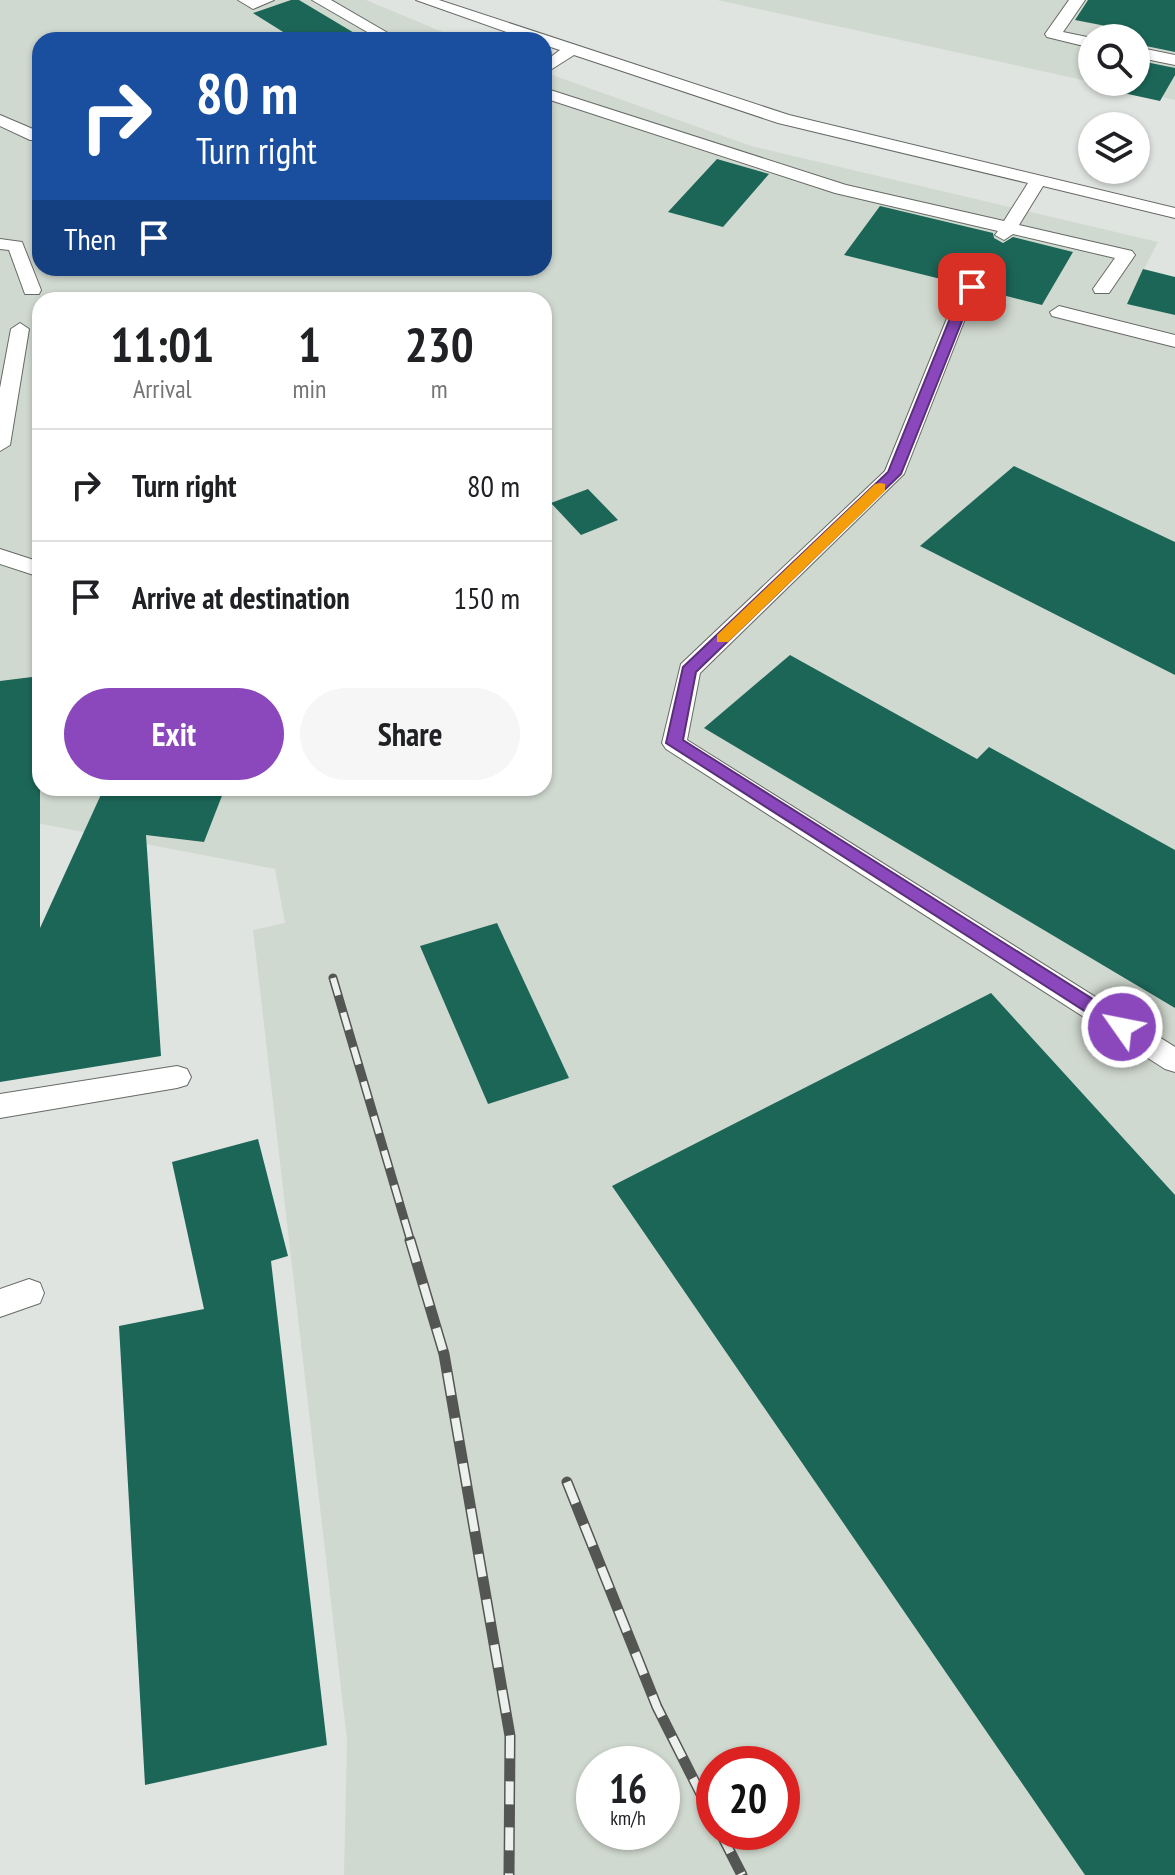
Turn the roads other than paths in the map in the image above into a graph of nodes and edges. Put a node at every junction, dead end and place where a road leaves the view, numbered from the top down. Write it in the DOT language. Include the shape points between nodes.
graph roads {
  1 [pos="246,0"];
  2 [pos="266,0"];
  3 [pos="320,0"];
  4 [pos="424,0"];
  5 [pos="1077,0"];
  6 [pos="378,32"];
  7 [pos="524,32"];
  8 [pos="1078,40"];
  9 [pos="552,41"];
  10 [pos="574,48"];
  11 [pos="1150,55"];
  12 [pos="1175,60"];
  13 [pos="552,63"];
  14 [pos="552,96"];
  15 [pos="0,120"];
  16 [pos="32,134"];
  17 [pos="1037,182"];
  18 [pos="1175,213"];
  19 [pos="1007,230"];
  20 [pos="0,244"];
  21 [pos="972,287"];
  22 [pos="1102,289"];
  23 [pos="32,290"];
  24 [pos="1059,312"];
  25 [pos="20,329"];
  26 [pos="1175,341"];
  27 [pos="0,445"];
  28 [pos="0,556"];
  29 [pos="32,567"];
  30 [pos="1175,1061"];
  31 [pos="177,1077"];
  32 [pos="0,1106"];
  33 [pos="29,1293"];
  34 [pos="0,1303"];
  1 -- 2 [label="lane"];
  3 -- 6 [label="lane"];
  4 -- 7 [label="lane"];
  5 -- 8 [label="lane" via="1053,34"];
  9 -- 10 [label="lane"];
  10 -- 13 [label="lane"];
  10 -- 17 [label="lane" via="784,119"];
  11 -- 12 [label="lane"];
  14 -- 19 [label="lane" via="841,189"];
  15 -- 16 [label="lane"];
  17 -- 18 [label="lane"];
  17 -- 19 [label="lane"];
  19 -- 22 [label="lane" via="1126,255"];
  20 -- 23 [label="lane" via="16,246"];
  21 -- 30 [label="lane" via="894,474 689,670 674,743"];
  24 -- 26 [label="lane"];
  25 -- 27 [label="lane"];
  28 -- 29 [label="lane"];
  31 -- 32 [label="lane"];
  33 -- 34 [label="lane"];
}
